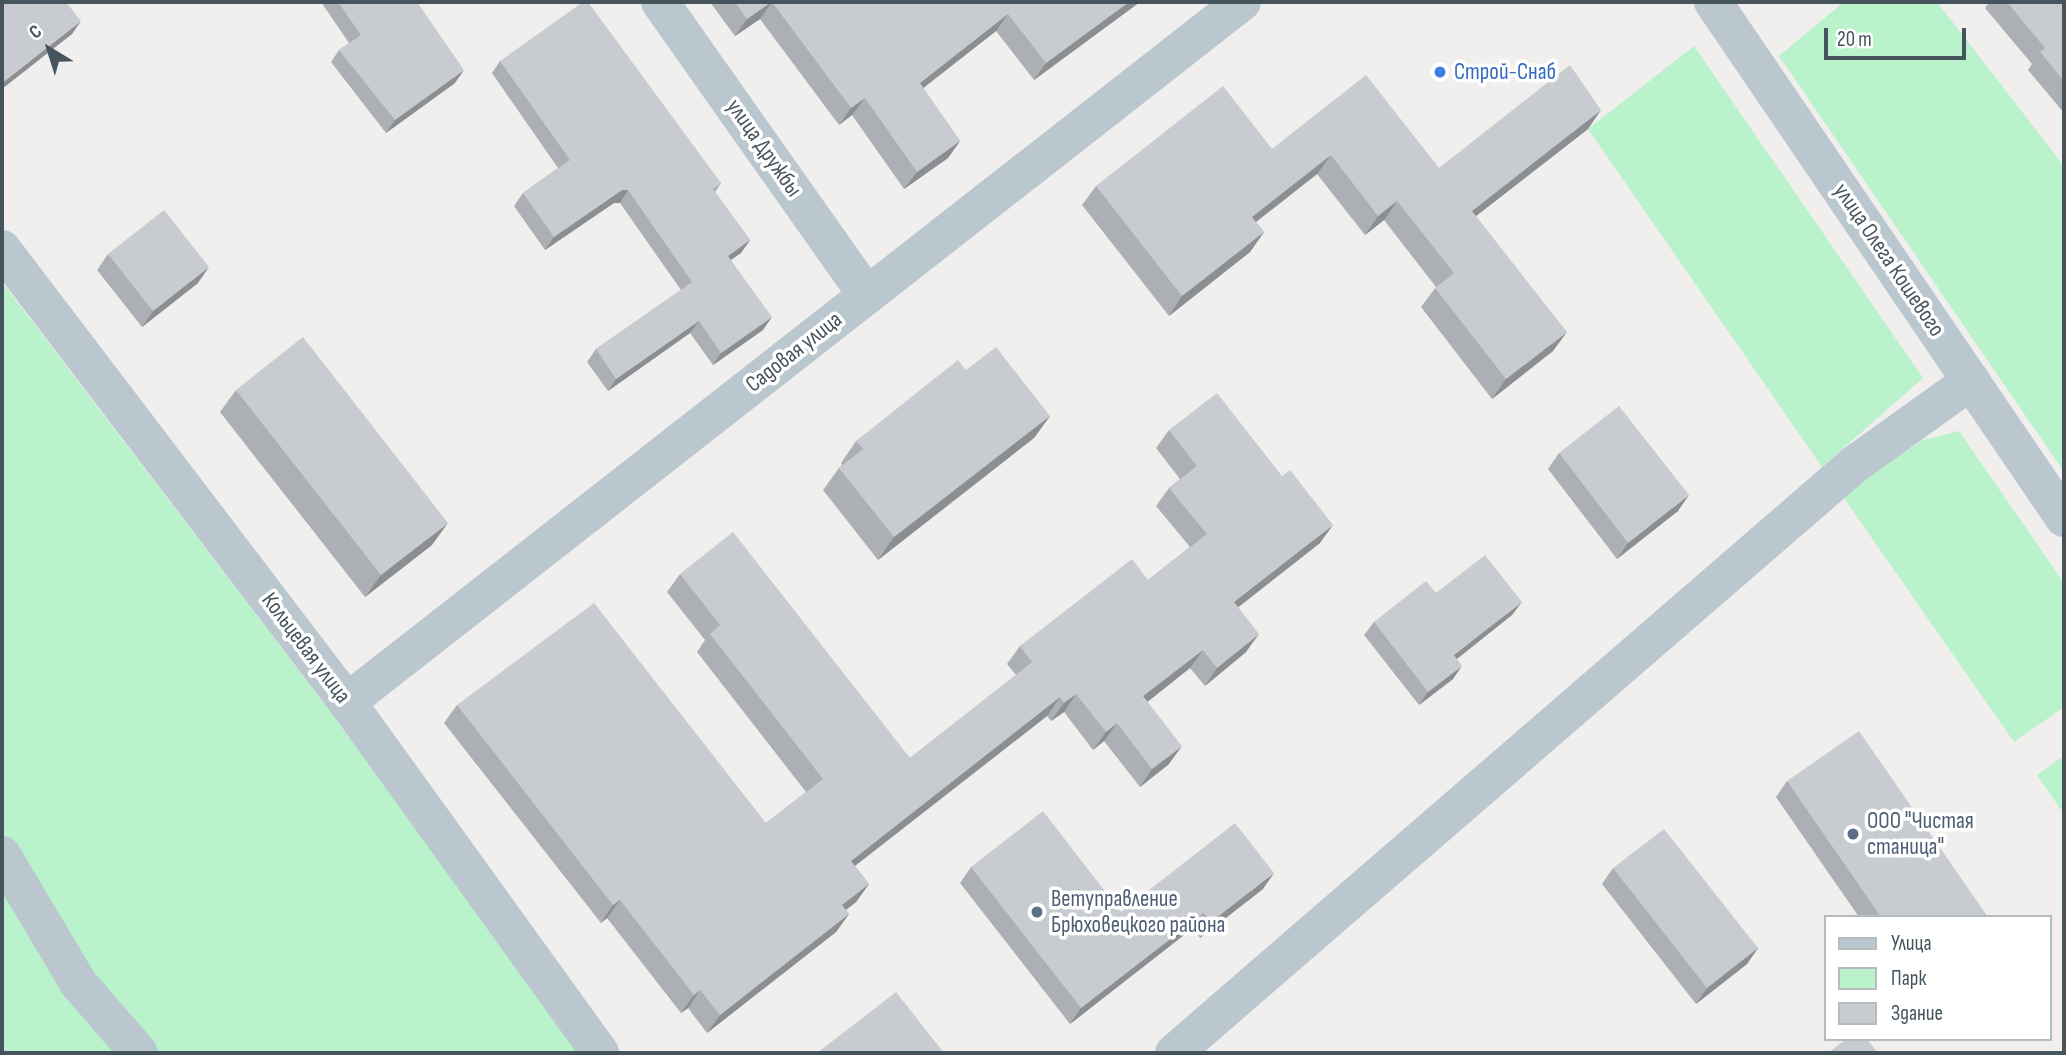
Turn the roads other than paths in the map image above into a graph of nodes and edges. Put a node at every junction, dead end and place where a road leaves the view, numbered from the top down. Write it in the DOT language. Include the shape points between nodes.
graph roads {
  1 [pos="660,2"];
  2 [pos="1242,2"];
  3 [pos="1713,2"];
  4 [pos="2,249"];
  5 [pos="867,295"];
  6 [pos="1971,381"];
  7 [pos="2064,518"];
  8 [pos="346,702"];
  9 [pos="2,855"];
  10 [pos="139,1053"];
  11 [pos="600,1053"];
  12 [pos="1174,1053"];
  1 -- 5 [label="street, улица Дружбы"];
  2 -- 5 [label="street, Садовая улица"];
  3 -- 6 [label="street, улица Олега Кошевого"];
  4 -- 8 [label="street, Кольцевая улица"];
  5 -- 8 [label="street, Садовая улица"];
  6 -- 7 [label="street, улица Олега Кошевого"];
  6 -- 12 [label="street" via="1855,464"];
  8 -- 11 [label="street, Кольцевая улица"];
  9 -- 10 [label="street" via="79,984"];
}
